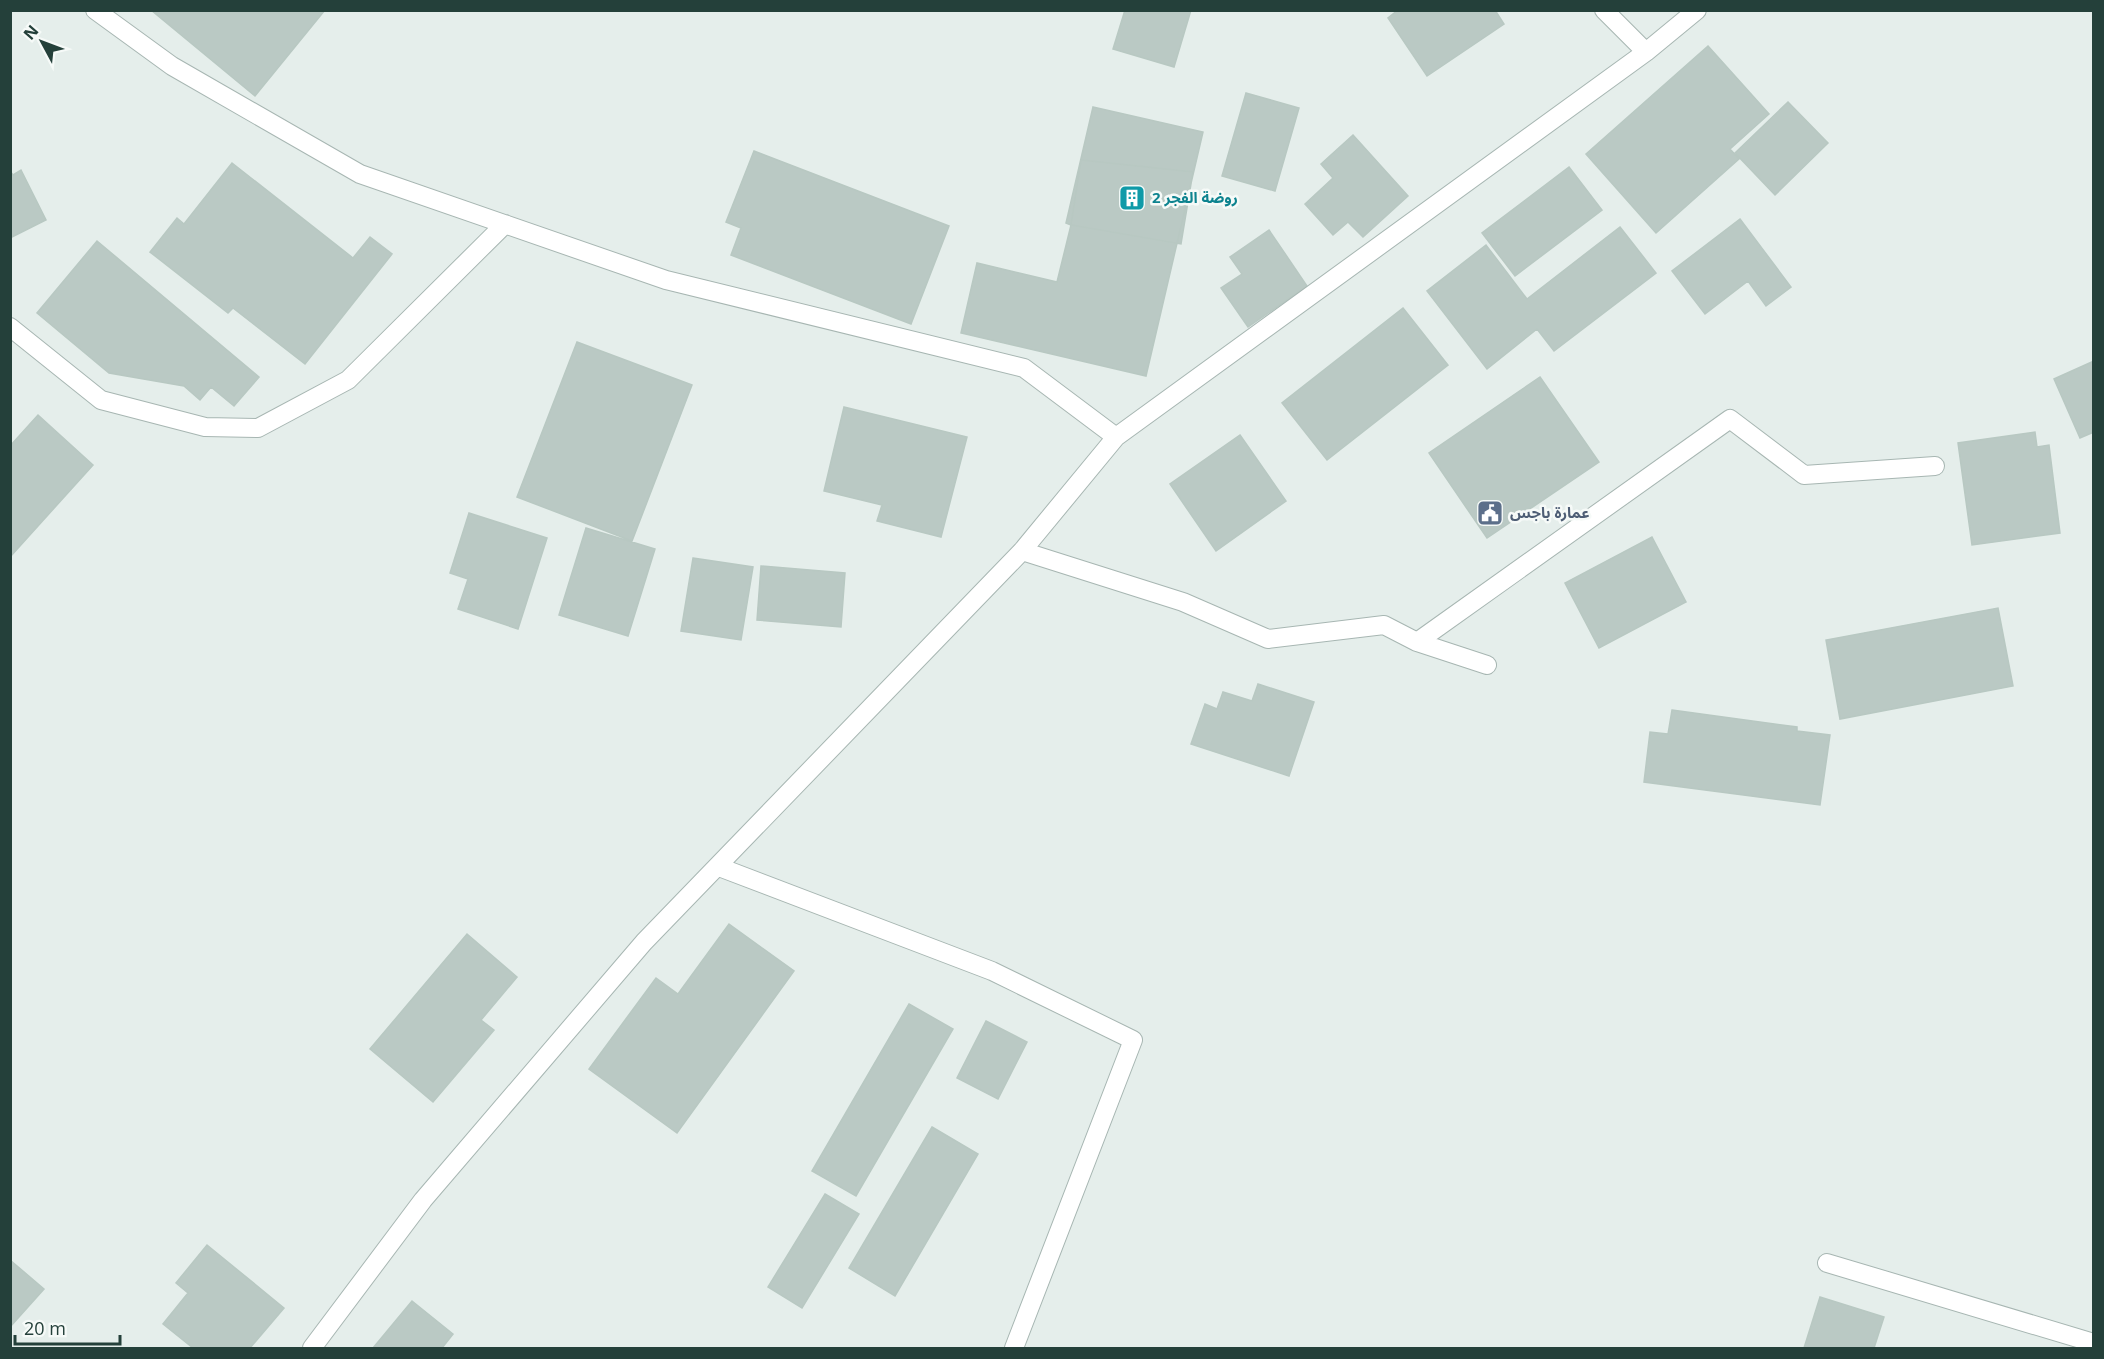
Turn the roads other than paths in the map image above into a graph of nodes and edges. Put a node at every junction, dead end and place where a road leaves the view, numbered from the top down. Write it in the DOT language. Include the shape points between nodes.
graph roads {
  1 [pos="94,10"];
  2 [pos="1604,10"];
  3 [pos="1697,10"];
  4 [pos="1646,52"];
  5 [pos="505,224"];
  6 [pos="10,327"];
  7 [pos="1116,437"];
  8 [pos="1935,466"];
  9 [pos="1022,551"];
  10 [pos="1417,642"];
  11 [pos="1487,665"];
  12 [pos="719,867"];
  13 [pos="1827,1263"];
  14 [pos="2094,1344"];
  15 [pos="312,1348"];
  16 [pos="1014,1348"];
  1 -- 5 [label="street" via="172,66 360,174"];
  2 -- 4 [label="street"];
  3 -- 4 [label="street"];
  4 -- 7 [label="street"];
  5 -- 6 [label="street" via="348,380 258,428 206,427 102,400"];
  5 -- 7 [label="street" via="666,280 1024,369"];
  7 -- 9 [label="street"];
  8 -- 10 [label="street" via="1804,475 1730,419"];
  9 -- 10 [label="street" via="1184,602 1268,639 1384,625"];
  9 -- 12 [label="street"];
  10 -- 11 [label="street"];
  12 -- 15 [label="street" via="644,942 423,1200"];
  12 -- 16 [label="street" via="992,971 1134,1040"];
  13 -- 14 [label="street"];
}
